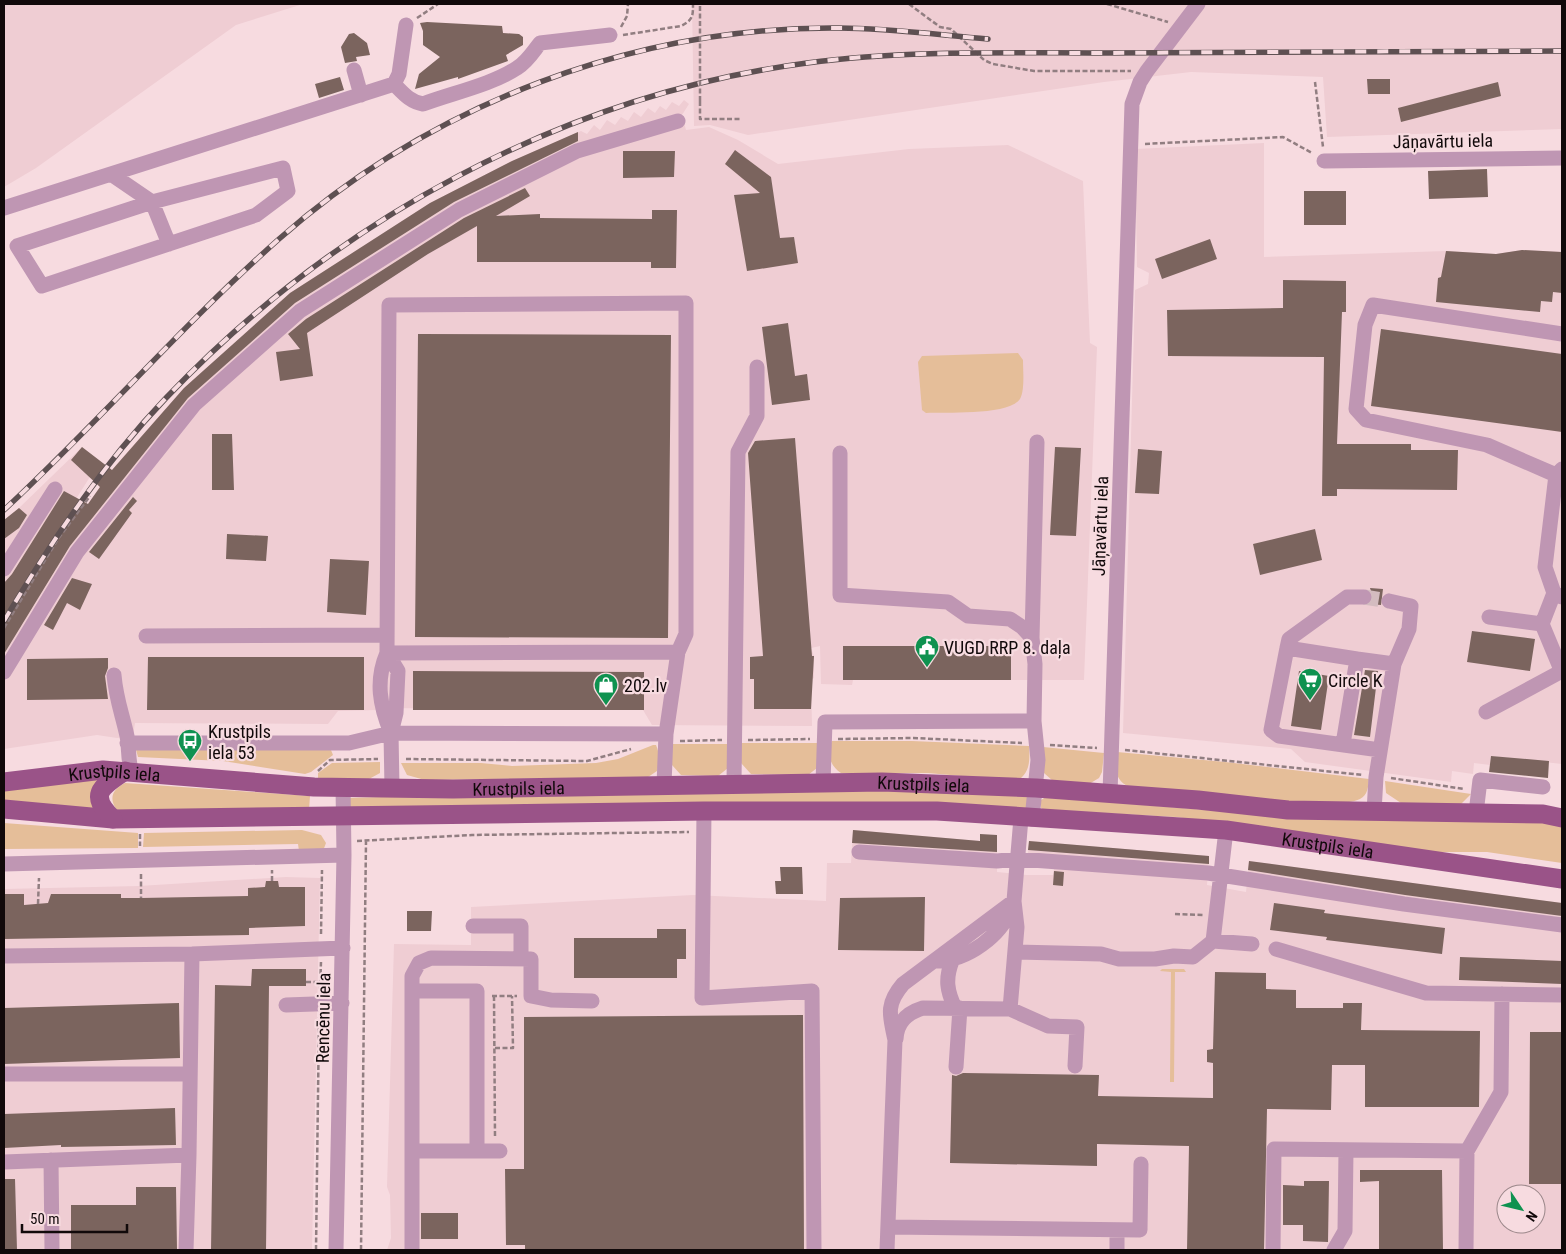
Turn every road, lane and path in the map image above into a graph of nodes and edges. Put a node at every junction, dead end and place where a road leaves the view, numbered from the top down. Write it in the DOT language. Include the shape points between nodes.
graph roads {
  1 [pos="438,4"];
  2 [pos="628,4"];
  3 [pos="693,4"];
  4 [pos="700,4"];
  5 [pos="910,4"];
  6 [pos="1107,4"];
  7 [pos="1198,4"];
  8 [pos="406,25"];
  9 [pos="1180,26"];
  10 [pos="610,35"];
  11 [pos="354,70"];
  12 [pos="1147,71"];
  13 [pos="1315,82"];
  14 [pos="394,84"];
  15 [pos="361,95"];
  16 [pos="742,119"];
  17 [pos="678,121"];
  18 [pos="1130,144"];
  19 [pos="1562,158"];
  20 [pos="1324,161"];
  21 [pos="110,174"];
  22 [pos="152,202"];
  23 [pos="4,208"];
  24 [pos="169,244"];
  25 [pos="1562,334"];
  26 [pos="757,368"];
  27 [pos="1037,442"];
  28 [pos="840,453"];
  29 [pos="1559,472"];
  30 [pos="55,488"];
  31 [pos="90,496"];
  32 [pos="9,556"];
  33 [pos="4,569"];
  34 [pos="1558,595"];
  35 [pos="1364,596"];
  36 [pos="1390,601"];
  37 [pos="1489,616"];
  38 [pos="1542,624"];
  39 [pos="4,628"];
  40 [pos="387,635"];
  41 [pos="146,636"];
  42 [pos="1032,638"];
  43 [pos="1287,648"];
  44 [pos="678,652"];
  45 [pos="387,653"];
  46 [pos="1357,658"];
  47 [pos="1394,664"];
  48 [pos="1562,671"];
  49 [pos="4,672"];
  50 [pos="114,675"];
  51 [pos="1486,712"];
  52 [pos="1034,721"];
  53 [pos="391,733"];
  54 [pos="666,738"];
  55 [pos="824,739"];
  56 [pos="735,740"];
  57 [pos="127,743"];
  58 [pos="1036,744"];
  59 [pos="1343,744"];
  60 [pos="639,746"];
  61 [pos="1112,749"];
  62 [pos="1380,750"];
  63 [pos="392,759"];
  64 [pos="128,770"];
  65 [pos="314,775"];
  66 [pos="1376,777"];
  67 [pos="4,782"];
  68 [pos="734,783"];
  69 [pos="823,783"];
  70 [pos="664,785"];
  71 [pos="343,786"];
  72 [pos="1542,787"];
  73 [pos="392,788"];
  74 [pos="1036,788"];
  75 [pos="1479,792"];
  76 [pos="1110,794"];
  77 [pos="4,809"];
  78 [pos="704,811"];
  79 [pos="1374,812"];
  80 [pos="1476,812"];
  81 [pos="344,816"];
  82 [pos="1027,818"];
  83 [pos="1562,818"];
  84 [pos="113,819"];
  85 [pos="1226,830"];
  86 [pos="704,832"];
  87 [pos="366,841"];
  88 [pos="344,848"];
  89 [pos="859,852"];
  90 [pos="325,856"];
  91 [pos="1018,859"];
  92 [pos="1444,862"];
  93 [pos="4,864"];
  94 [pos="1562,868"];
  95 [pos="272,869"];
  96 [pos="39,876"];
  97 [pos="1222,876"];
  98 [pos="1562,879"];
  99 [pos="272,881"];
  100 [pos="1014,901"];
  101 [pos="38,904"];
  102 [pos="1175,914"];
  103 [pos="1216,915"];
  104 [pos="1562,925"];
  105 [pos="473,926"];
  106 [pos="1213,941"];
  107 [pos="1252,944"];
  108 [pos="343,948"];
  109 [pos="1276,949"];
  110 [pos="321,950"];
  111 [pos="1015,952"];
  112 [pos="192,954"];
  113 [pos="4,956"];
  114 [pos="521,959"];
  115 [pos="1155,959"];
  116 [pos="936,961"];
  117 [pos="952,961"];
  118 [pos="1193,967"];
  119 [pos="306,982"];
  120 [pos="320,982"];
  121 [pos="412,991"];
  122 [pos="1502,994"];
  123 [pos="1562,995"];
  124 [pos="494,996"];
  125 [pos="512,996"];
  126 [pos="592,1002"];
  127 [pos="319,1003"];
  128 [pos="342,1003"];
  129 [pos="286,1005"];
  130 [pos="957,1008"];
  131 [pos="1010,1009"];
  132 [pos="895,1040"];
  133 [pos="495,1048"];
  134 [pos="1076,1066"];
  135 [pos="956,1067"];
  136 [pos="4,1074"];
  137 [pos="190,1074"];
  138 [pos="1346,1150"];
  139 [pos="412,1151"];
  140 [pos="477,1151"];
  141 [pos="498,1151"];
  142 [pos="1467,1151"];
  143 [pos="189,1156"];
  144 [pos="51,1160"];
  145 [pos="4,1162"];
  146 [pos="1141,1164"];
  147 [pos="888,1227"];
  148 [pos="1117,1230"];
  149 [pos="52,1250"];
  150 [pos="186,1250"];
  151 [pos="316,1250"];
  152 [pos="336,1250"];
  153 [pos="361,1250"];
  154 [pos="412,1250"];
  155 [pos="814,1250"];
  156 [pos="887,1250"];
  157 [pos="1117,1250"];
  158 [pos="1273,1250"];
  159 [pos="1334,1250"];
  160 [pos="1466,1250"];
  1 -- 8 [label="path"];
  2 -- 10 [label="path" via="620,28"];
  3 -- 10 [label="path" via="693,16 681,26"];
  4 -- 16 [label="path, bridge" via="700,119"];
  5 -- 12 [label="path" via="940,27 951,29 984,60 993,64 1034,71"];
  6 -- 9 [label="path"];
  7 -- 9 [label="street, Jāņavārtu iela"];
  8 -- 14 [label="street" via="399,74"];
  9 -- 12 [label="street, Jāņavārtu iela"];
  10 -- 14 [label="street" via="540,43 528,60 510,72 423,104 406,97"];
  11 -- 15 [label="street"];
  12 -- 18 [label="street, Jāņavārtu iela" via="1132,104"];
  13 -- 20 [label="path"];
  14 -- 15 [label="street"];
  15 -- 21 [label="street"];
  17 -- 49 [label="street" via="577,151 459,210 300,311 194,406 77,552"];
  18 -- 20 [label="path" via="1283,137"];
  18 -- 61 [label="street, Jāņavārtu iela"];
  19 -- 20 [label="street, Jāņavārtu iela"];
  21 -- 22 [label="street"];
  21 -- 23 [label="street"];
  22 -- 24 [label="street"];
  22 -- 24 [label="street" via="283,168 288,191 256,215"];
  22 -- 24 [label="street" via="17,246 42,286"];
  25 -- 29 [label="street" via="1373,305 1365,325 1356,409 1366,420 1487,445"];
  26 -- 56 [label="street" via="757,416 738,452"];
  27 -- 42 [label="street"];
  28 -- 42 [label="street" via="840,595 948,602 968,616 1010,618"];
  29 -- 34 [label="street" via="1545,567"];
  30 -- 32 [label="street"];
  31 -- 39 [label="path" via="58,539"];
  32 -- 33 [label="street"];
  34 -- 38 [label="street"];
  35 -- 43 [label="street" via="1347,597 1289,639"];
  36 -- 47 [label="street" via="1411,606 1412,611 1409,629"];
  37 -- 38 [label="street"];
  38 -- 48 [label="street"];
  40 -- 41 [label="street"];
  40 -- 44 [label="street" via="389,305 686,303 686,634"];
  40 -- 45 [label="street"];
  42 -- 52 [label="street"];
  43 -- 46 [label="street"];
  43 -- 59 [label="street" via="1271,730 1279,736"];
  44 -- 45 [label="street"];
  44 -- 54 [label="street"];
  45 -- 53 [label="street" via="380,667 381,708"];
  46 -- 47 [label="street"];
  46 -- 59 [label="street"];
  47 -- 62 [label="street"];
  48 -- 51 [label="street"];
  50 -- 57 [label="street" via="116,700"];
  52 -- 55 [label="street" via="826,722"];
  52 -- 58 [label="street"];
  53 -- 54 [label="street"];
  53 -- 57 [label="street" via="349,743"];
  53 -- 63 [label="street"];
  54 -- 56 [label="path"];
  54 -- 70 [label="street"];
  55 -- 56 [label="path"];
  55 -- 58 [label="path" via="913,738"];
  55 -- 69 [label="street"];
  56 -- 68 [label="street"];
  57 -- 64 [label="street"];
  58 -- 61 [label="path"];
  58 -- 74 [label="street"];
  59 -- 62 [label="street"];
  60 -- 63 [label="path" via="587,761"];
  61 -- 66 [label="path"];
  61 -- 76 [label="street, Jāņavārtu iela"];
  62 -- 66 [label="street"];
  63 -- 65 [label="path" via="330,760"];
  63 -- 73 [label="street"];
  64 -- 67 [label="main road, Krustpils iela"];
  64 -- 71 [label="main road, Krustpils iela" via="314,787"];
  64 -- 84 [label="main road" via="108,782 98,799 101,808"];
  66 -- 75 [label="path"];
  66 -- 79 [label="street"];
  68 -- 69 [label="main road, Krustpils iela"];
  68 -- 70 [label="main road, Krustpils iela"];
  69 -- 74 [label="main road, Krustpils iela"];
  70 -- 73 [label="main road, Krustpils iela"];
  71 -- 73 [label="main road, Krustpils iela"];
  71 -- 81 [label="street, Rencēnu iela"];
  72 -- 75 [label="street" via="1480,780"];
  74 -- 76 [label="main road, Krustpils iela"];
  74 -- 82 [label="street"];
  75 -- 80 [label="street"];
  76 -- 79 [label="main road, Krustpils iela" via="1288,810"];
  77 -- 84 [label="main road, Krustpils iela"];
  78 -- 81 [label="main road, Krustpils iela"];
  78 -- 82 [label="main road, Krustpils iela" via="937,811"];
  78 -- 86 [label="street"];
  79 -- 80 [label="main road, Krustpils iela"];
  80 -- 83 [label="main road, Krustpils iela" via="1543,814"];
  81 -- 84 [label="main road, Krustpils iela"];
  81 -- 88 [label="street, Rencēnu iela"];
  82 -- 85 [label="main road, Krustpils iela"];
  82 -- 91 [label="street"];
  85 -- 92 [label="main road, Krustpils iela"];
  85 -- 97 [label="street"];
  86 -- 87 [label="path" via="472,835"];
  86 -- 155 [label="street" via="702,998 812,991"];
  87 -- 88 [label="path"];
  87 -- 153 [label="path"];
  88 -- 90 [label="street"];
  88 -- 108 [label="street, Rencēnu iela"];
  89 -- 91 [label="street" via="987,861"];
  90 -- 93 [label="street"];
  90 -- 110 [label="path"];
  91 -- 97 [label="street"];
  91 -- 100 [label="street"];
  92 -- 94 [label="main road" via="1506,860"];
  92 -- 98 [label="main road, Krustpils iela"];
  95 -- 99 [label="path"];
  96 -- 101 [label="path"];
  97 -- 103 [label="street"];
  97 -- 104 [label="street"];
  100 -- 111 [label="street"];
  100 -- 116 [label="street"];
  100 -- 117 [label="street" via="993,936"];
  102 -- 103 [label="path"];
  103 -- 106 [label="street"];
  105 -- 114 [label="street" via="521,926"];
  106 -- 107 [label="street"];
  106 -- 115 [label="street" via="1193,957"];
  108 -- 110 [label="street"];
  108 -- 128 [label="street, Rencēnu iela"];
  109 -- 122 [label="street" via="1426,994"];
  110 -- 112 [label="street"];
  110 -- 120 [label="path"];
  111 -- 115 [label="street"];
  111 -- 131 [label="street"];
  112 -- 113 [label="street"];
  112 -- 137 [label="street"];
  114 -- 121 [label="street" via="431,958 419,964 412,976"];
  114 -- 126 [label="street" via="531,959 531,996"];
  115 -- 118 [label="street"];
  116 -- 117 [label="street"];
  116 -- 132 [label="street" via="918,971 894,993 889,1013"];
  117 -- 130 [label="street" via="947,973 947,991"];
  119 -- 120 [label="path"];
  120 -- 127 [label="path"];
  121 -- 139 [label="street"];
  121 -- 140 [label="street" via="477,991"];
  122 -- 123 [label="street"];
  122 -- 142 [label="street" via="1501,1092"];
  124 -- 133 [label="path"];
  125 -- 133 [label="path" via="513,1048"];
  127 -- 128 [label="street"];
  127 -- 129 [label="street"];
  127 -- 151 [label="path"];
  128 -- 152 [label="street, Rencēnu iela"];
  130 -- 131 [label="street"];
  130 -- 132 [label="street" via="923,1008 911,1012 896,1029"];
  130 -- 135 [label="street"];
  131 -- 134 [label="street" via="1048,1026 1077,1027"];
  132 -- 147 [label="street"];
  133 -- 141 [label="path"];
  136 -- 137 [label="street"];
  137 -- 143 [label="street"];
  138 -- 142 [label="street"];
  138 -- 158 [label="street" via="1274,1149"];
  138 -- 159 [label="street" via="1345,1231"];
  139 -- 140 [label="street"];
  139 -- 154 [label="street"];
  140 -- 141 [label="street"];
  142 -- 160 [label="street"];
  143 -- 144 [label="street"];
  143 -- 150 [label="street"];
  144 -- 145 [label="street"];
  144 -- 149 [label="street"];
  146 -- 148 [label="street" via="1140,1230"];
  147 -- 148 [label="street"];
  147 -- 156 [label="street"];
  148 -- 157 [label="street"];
}
